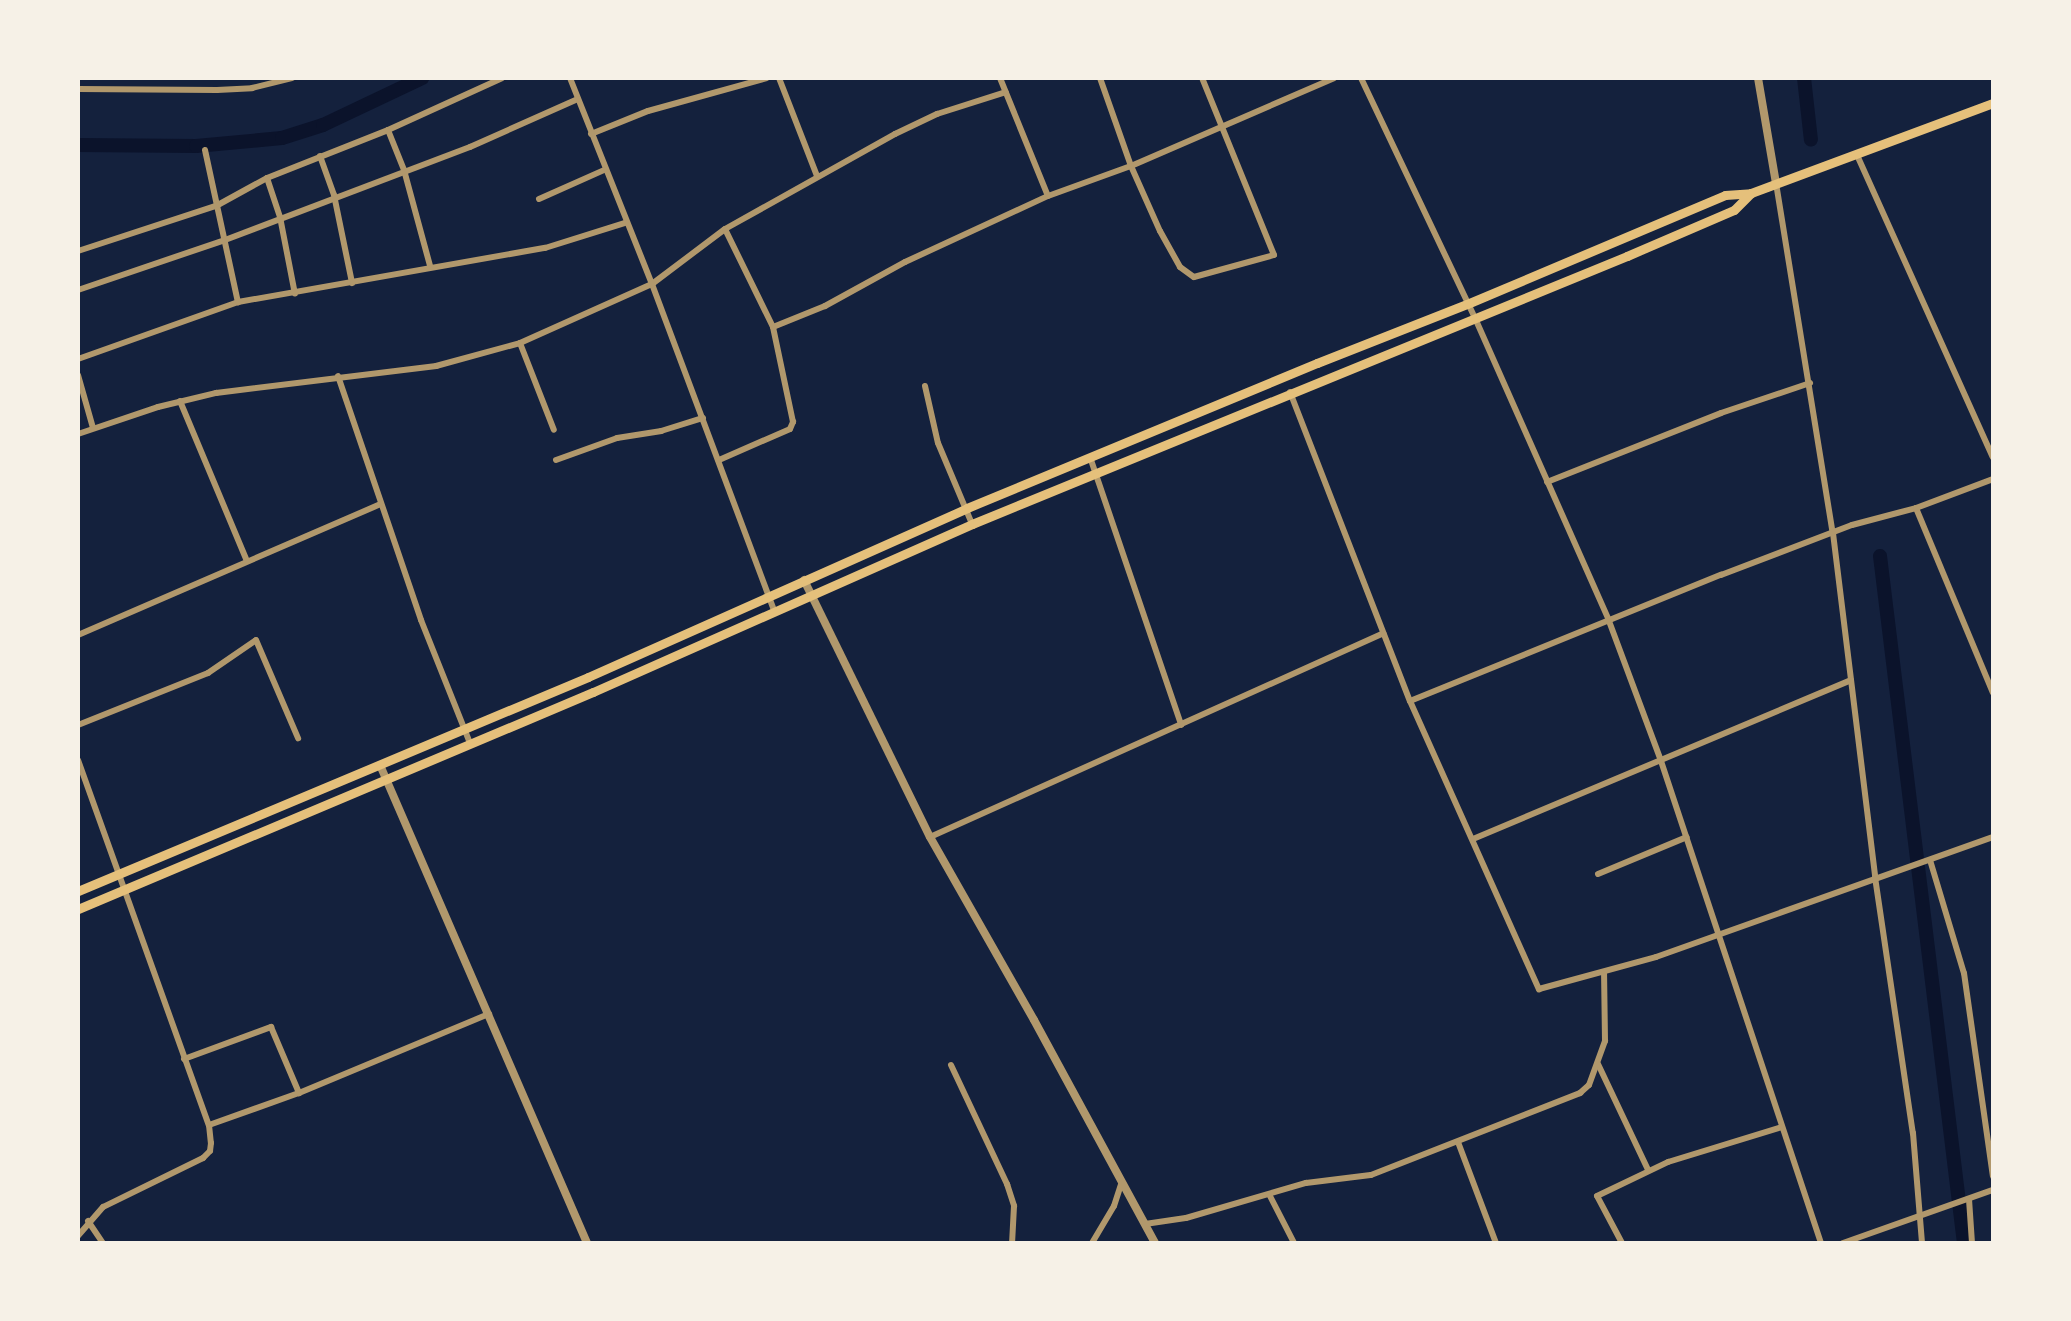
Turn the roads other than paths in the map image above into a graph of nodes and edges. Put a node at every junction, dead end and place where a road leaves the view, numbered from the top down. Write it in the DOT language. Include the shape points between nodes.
graph roads {
  1 [pos="292,78"];
  2 [pos="502,78"];
  3 [pos="570,78"];
  4 [pos="767,78"];
  5 [pos="779,78"];
  6 [pos="1003,78"];
  7 [pos="1100,78"];
  8 [pos="1202,78"];
  9 [pos="1334,78"];
  10 [pos="1361,78"];
  11 [pos="1758,78"];
  12 [pos="78,89"];
  13 [pos="1006,92"];
  14 [pos="578,99"];
  15 [pos="1993,103"];
  16 [pos="1222,125"];
  17 [pos="388,130"];
  18 [pos="591,134"];
  19 [pos="205,150"];
  20 [pos="1857,155"];
  21 [pos="320,156"];
  22 [pos="1131,166"];
  23 [pos="404,170"];
  24 [pos="604,170"];
  25 [pos="817,176"];
  26 [pos="267,178"];
  27 [pos="1776,183"];
  28 [pos="1751,193"];
  29 [pos="334,195"];
  30 [pos="1048,196"];
  31 [pos="539,199"];
  32 [pos="216,206"];
  33 [pos="280,217"];
  34 [pos="625,223"];
  35 [pos="725,229"];
  36 [pos="225,240"];
  37 [pos="78,251"];
  38 [pos="430,266"];
  39 [pos="352,283"];
  40 [pos="652,284"];
  41 [pos="78,290"];
  42 [pos="295,294"];
  43 [pos="238,302"];
  44 [pos="1467,304"];
  45 [pos="1475,318"];
  46 [pos="773,327"];
  47 [pos="520,343"];
  48 [pos="78,359"];
  49 [pos="78,375"];
  50 [pos="338,376"];
  51 [pos="1810,383"];
  52 [pos="925,386"];
  53 [pos="1290,392"];
  54 [pos="180,401"];
  55 [pos="703,418"];
  56 [pos="93,428"];
  57 [pos="554,430"];
  58 [pos="78,434"];
  59 [pos="1090,457"];
  60 [pos="1993,457"];
  61 [pos="556,460"];
  62 [pos="719,460"];
  63 [pos="1096,472"];
  64 [pos="1993,479"];
  65 [pos="1547,482"];
  66 [pos="380,504"];
  67 [pos="967,508"];
  68 [pos="1916,508"];
  69 [pos="972,524"];
  70 [pos="1833,533"];
  71 [pos="246,559"];
  72 [pos="804,580"];
  73 [pos="770,596"];
  74 [pos="810,596"];
  75 [pos="774,611"];
  76 [pos="1609,621"];
  77 [pos="1383,633"];
  78 [pos="78,635"];
  79 [pos="588,677"];
  80 [pos="1851,680"];
  81 [pos="593,692"];
  82 [pos="1993,693"];
  83 [pos="1410,701"];
  84 [pos="78,725"];
  85 [pos="1181,725"];
  86 [pos="464,728"];
  87 [pos="298,738"];
  88 [pos="470,743"];
  89 [pos="78,760"];
  90 [pos="1661,761"];
  91 [pos="380,765"];
  92 [pos="387,779"];
  93 [pos="930,837"];
  94 [pos="1687,837"];
  95 [pos="1993,837"];
  96 [pos="1473,839"];
  97 [pos="1930,860"];
  98 [pos="120,874"];
  99 [pos="1598,874"];
  100 [pos="1875,877"];
  101 [pos="126,889"];
  102 [pos="78,891"];
  103 [pos="78,909"];
  104 [pos="1719,935"];
  105 [pos="1604,973"];
  106 [pos="489,1014"];
  107 [pos="184,1059"];
  108 [pos="1598,1064"];
  109 [pos="951,1065"];
  110 [pos="299,1093"];
  111 [pos="209,1125"];
  112 [pos="1782,1127"];
  113 [pos="1458,1142"];
  114 [pos="1648,1170"];
  115 [pos="1993,1176"];
  116 [pos="1122,1181"];
  117 [pos="1993,1190"];
  118 [pos="1270,1196"];
  119 [pos="1968,1199"];
  120 [pos="1921,1217"];
  121 [pos="88,1221"];
  122 [pos="1145,1224"];
  123 [pos="78,1233"];
  124 [pos="103,1243"];
  125 [pos="587,1243"];
  126 [pos="1012,1243"];
  127 [pos="1092,1243"];
  128 [pos="1155,1243"];
  129 [pos="1294,1243"];
  130 [pos="1496,1243"];
  131 [pos="1622,1243"];
  132 [pos="1821,1243"];
  133 [pos="1843,1243"];
  134 [pos="1922,1243"];
  135 [pos="1972,1243"];
  1 -- 12 [label="street" via="217,90"];
  2 -- 17 [label="street"];
  3 -- 14 [label="street"];
  4 -- 18 [label="street" via="648,111"];
  5 -- 25 [label="street"];
  6 -- 13 [label="street"];
  7 -- 22 [label="street"];
  8 -- 16 [label="street"];
  9 -- 16 [label="street"];
  10 -- 44 [label="street"];
  11 -- 27 [label="street"];
  13 -- 25 [label="street" via="937,114"];
  13 -- 30 [label="street"];
  14 -- 18 [label="street"];
  14 -- 23 [label="street"];
  15 -- 20 [label="main road"];
  16 -- 22 [label="street"];
  16 -- 22 [label="street" via="1274,255 1201,277 1190,275 1160,231"];
  17 -- 21 [label="street"];
  17 -- 23 [label="street"];
  18 -- 24 [label="street"];
  19 -- 32 [label="street"];
  20 -- 27 [label="main road"];
  20 -- 60 [label="street"];
  21 -- 26 [label="street"];
  21 -- 29 [label="street"];
  22 -- 30 [label="street"];
  23 -- 29 [label="street"];
  23 -- 38 [label="street"];
  24 -- 31 [label="street"];
  24 -- 34 [label="street"];
  25 -- 35 [label="street"];
  26 -- 32 [label="street"];
  26 -- 33 [label="street"];
  27 -- 28 [label="main road"];
  27 -- 51 [label="street"];
  28 -- 44 [label="main road" via="1725,195"];
  28 -- 45 [label="main road" via="1734,210"];
  29 -- 33 [label="street"];
  29 -- 39 [label="street"];
  30 -- 46 [label="street"];
  32 -- 36 [label="street"];
  32 -- 37 [label="street"];
  33 -- 36 [label="street"];
  33 -- 42 [label="street"];
  34 -- 38 [label="street" via="545,248"];
  34 -- 40 [label="street"];
  35 -- 40 [label="street"];
  35 -- 46 [label="street"];
  36 -- 41 [label="street"];
  36 -- 43 [label="street"];
  38 -- 39 [label="street"];
  39 -- 42 [label="street"];
  40 -- 47 [label="street"];
  40 -- 55 [label="street"];
  42 -- 43 [label="street"];
  43 -- 48 [label="street"];
  44 -- 45 [label="street"];
  44 -- 59 [label="main road"];
  45 -- 53 [label="main road"];
  45 -- 65 [label="street"];
  46 -- 62 [label="street" via="793,425"];
  47 -- 50 [label="street" via="436,366"];
  47 -- 57 [label="street"];
  49 -- 56 [label="street"];
  50 -- 54 [label="street"];
  50 -- 66 [label="street"];
  51 -- 65 [label="street"];
  51 -- 70 [label="street"];
  52 -- 67 [label="street" via="938,443"];
  53 -- 63 [label="main road"];
  53 -- 77 [label="street"];
  54 -- 56 [label="street"];
  54 -- 71 [label="street"];
  55 -- 61 [label="street" via="617,438"];
  55 -- 62 [label="street"];
  56 -- 58 [label="street"];
  59 -- 63 [label="street"];
  59 -- 67 [label="main road"];
  62 -- 73 [label="street"];
  63 -- 69 [label="main road"];
  63 -- 85 [label="street"];
  64 -- 68 [label="street"];
  65 -- 76 [label="street"];
  66 -- 71 [label="street"];
  66 -- 86 [label="street"];
  67 -- 69 [label="street"];
  67 -- 72 [label="main road"];
  68 -- 70 [label="street"];
  68 -- 82 [label="street"];
  69 -- 74 [label="main road"];
  70 -- 76 [label="street"];
  70 -- 80 [label="street"];
  71 -- 78 [label="street"];
  72 -- 73 [label="main road"];
  72 -- 74 [label="street"];
  73 -- 75 [label="street"];
  73 -- 79 [label="main road"];
  74 -- 75 [label="main road"];
  74 -- 93 [label="street"];
  75 -- 81 [label="main road"];
  76 -- 83 [label="street"];
  76 -- 90 [label="street"];
  77 -- 83 [label="street"];
  77 -- 85 [label="street"];
  79 -- 81 [label="main road"];
  79 -- 86 [label="main road"];
  80 -- 90 [label="street"];
  80 -- 100 [label="street"];
  81 -- 88 [label="main road"];
  83 -- 96 [label="street"];
  84 -- 87 [label="street" via="208,673 256,640"];
  85 -- 93 [label="street"];
  86 -- 88 [label="street"];
  86 -- 91 [label="main road"];
  88 -- 92 [label="main road"];
  89 -- 98 [label="street"];
  90 -- 94 [label="street"];
  90 -- 96 [label="street"];
  91 -- 92 [label="street"];
  91 -- 98 [label="main road"];
  92 -- 101 [label="main road"];
  92 -- 106 [label="street"];
  93 -- 116 [label="street"];
  94 -- 99 [label="street"];
  94 -- 104 [label="street"];
  95 -- 97 [label="street"];
  96 -- 105 [label="street" via="1539,989"];
  97 -- 100 [label="street"];
  97 -- 115 [label="street" via="1964,973"];
  98 -- 101 [label="street"];
  98 -- 102 [label="main road"];
  100 -- 104 [label="street"];
  100 -- 120 [label="street"];
  101 -- 103 [label="main road"];
  101 -- 107 [label="street"];
  104 -- 105 [label="street"];
  104 -- 112 [label="street"];
  105 -- 108 [label="street" via="1605,1041"];
  106 -- 110 [label="street"];
  106 -- 125 [label="street"];
  107 -- 110 [label="street" via="271,1027"];
  107 -- 111 [label="street"];
  108 -- 113 [label="street" via="1580,1093"];
  108 -- 114 [label="street"];
  109 -- 126 [label="street" via="1007,1184 1014,1206"];
  110 -- 111 [label="street"];
  111 -- 121 [label="street" via="210,1151 203,1158 110,1203"];
  112 -- 114 [label="street"];
  112 -- 132 [label="street"];
  113 -- 118 [label="street" via="1371,1175 1306,1183"];
  113 -- 130 [label="street"];
  114 -- 131 [label="street" via="1597,1196"];
  116 -- 122 [label="street"];
  116 -- 127 [label="street"];
  117 -- 119 [label="street"];
  118 -- 122 [label="street"];
  118 -- 129 [label="street"];
  119 -- 120 [label="street"];
  119 -- 135 [label="street"];
  120 -- 133 [label="street"];
  120 -- 134 [label="street"];
  121 -- 123 [label="street"];
  121 -- 124 [label="street"];
  122 -- 128 [label="street"];
}
